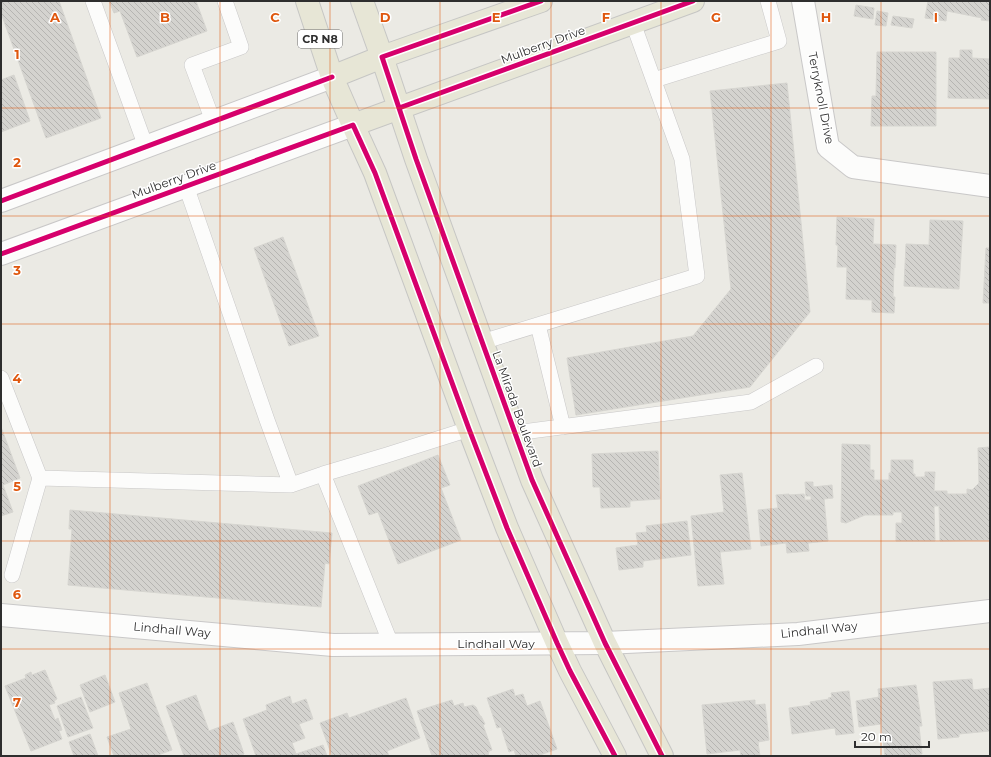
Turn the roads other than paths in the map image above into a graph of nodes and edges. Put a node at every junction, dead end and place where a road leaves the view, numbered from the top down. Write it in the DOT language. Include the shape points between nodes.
graph roads {
  1 [pos="93,1"];
  2 [pos="225,1"];
  3 [pos="307,1"];
  4 [pos="362,1"];
  5 [pos="693,1"];
  6 [pos="768,1"];
  7 [pos="803,1"];
  8 [pos="530,3"];
  9 [pos="633,23"];
  10 [pos="382,58"];
  11 [pos="332,77"];
  12 [pos="654,80"];
  13 [pos="399,108"];
  14 [pos="213,121"];
  15 [pos="353,125"];
  16 [pos="146,147"];
  17 [pos="186,186"];
  18 [pos="990,186"];
  19 [pos="1,201"];
  20 [pos="1,254"];
  21 [pos="538,325"];
  22 [pos="482,342"];
  23 [pos="816,366"];
  24 [pos="1,378"];
  25 [pos="563,427"];
  26 [pos="468,428"];
  27 [pos="515,433"];
  28 [pos="323,474"];
  29 [pos="40,478"];
  30 [pos="291,485"];
  31 [pos="12,575"];
  32 [pos="990,611"];
  33 [pos="1,615"];
  34 [pos="557,643"];
  35 [pos="605,643"];
  36 [pos="390,644"];
  37 [pos="615,756"];
  38 [pos="662,756"];
  1 -- 16 [label="lane"];
  2 -- 14 [label="lane" via="241,47 192,65"];
  3 -- 11 [label="main road, CR N8"];
  4 -- 10 [label="main road, La Mirada Boulevard"];
  5 -- 9 [label="main road, Mulberry Drive"];
  6 -- 12 [label="lane" via="779,41"];
  7 -- 18 [label="street, Terryknoll Drive" via="828,147 852,167"];
  8 -- 10 [label="main road"];
  9 -- 12 [label="lane"];
  9 -- 13 [label="main road, Mulberry Drive"];
  10 -- 11 [label="main road"];
  10 -- 13 [label="main road, La Mirada Boulevard"];
  11 -- 14 [label="street"];
  11 -- 15 [label="main road, CR N8"];
  12 -- 21 [label="lane" via="682,159 696,276"];
  13 -- 15 [label="main road, Mulberry Drive"];
  13 -- 22 [label="main road, La Mirada Boulevard"];
  14 -- 16 [label="street"];
  15 -- 17 [label="street, Mulberry Drive"];
  15 -- 26 [label="main road, CR N8" via="375,173"];
  16 -- 19 [label="street"];
  17 -- 20 [label="street, Mulberry Drive"];
  17 -- 30 [label="lane"];
  21 -- 22 [label="lane"];
  21 -- 25 [label="lane"];
  22 -- 27 [label="main road, La Mirada Boulevard"];
  23 -- 25 [label="lane" via="751,402"];
  24 -- 29 [label="lane"];
  25 -- 27 [label="lane"];
  26 -- 28 [label="lane"];
  26 -- 34 [label="main road, CR N8" via="507,528"];
  27 -- 35 [label="main road, La Mirada Boulevard" via="532,480"];
  28 -- 30 [label="lane"];
  28 -- 36 [label="lane"];
  29 -- 30 [label="lane"];
  29 -- 31 [label="lane"];
  32 -- 35 [label="street, Lindhall Way" via="798,634"];
  33 -- 36 [label="street, Lindhall Way" via="333,645"];
  34 -- 35 [label="street, Lindhall Way"];
  34 -- 36 [label="street, Lindhall Way"];
  34 -- 37 [label="main road, CR N8"];
  35 -- 38 [label="main road, La Mirada Boulevard"];
}
